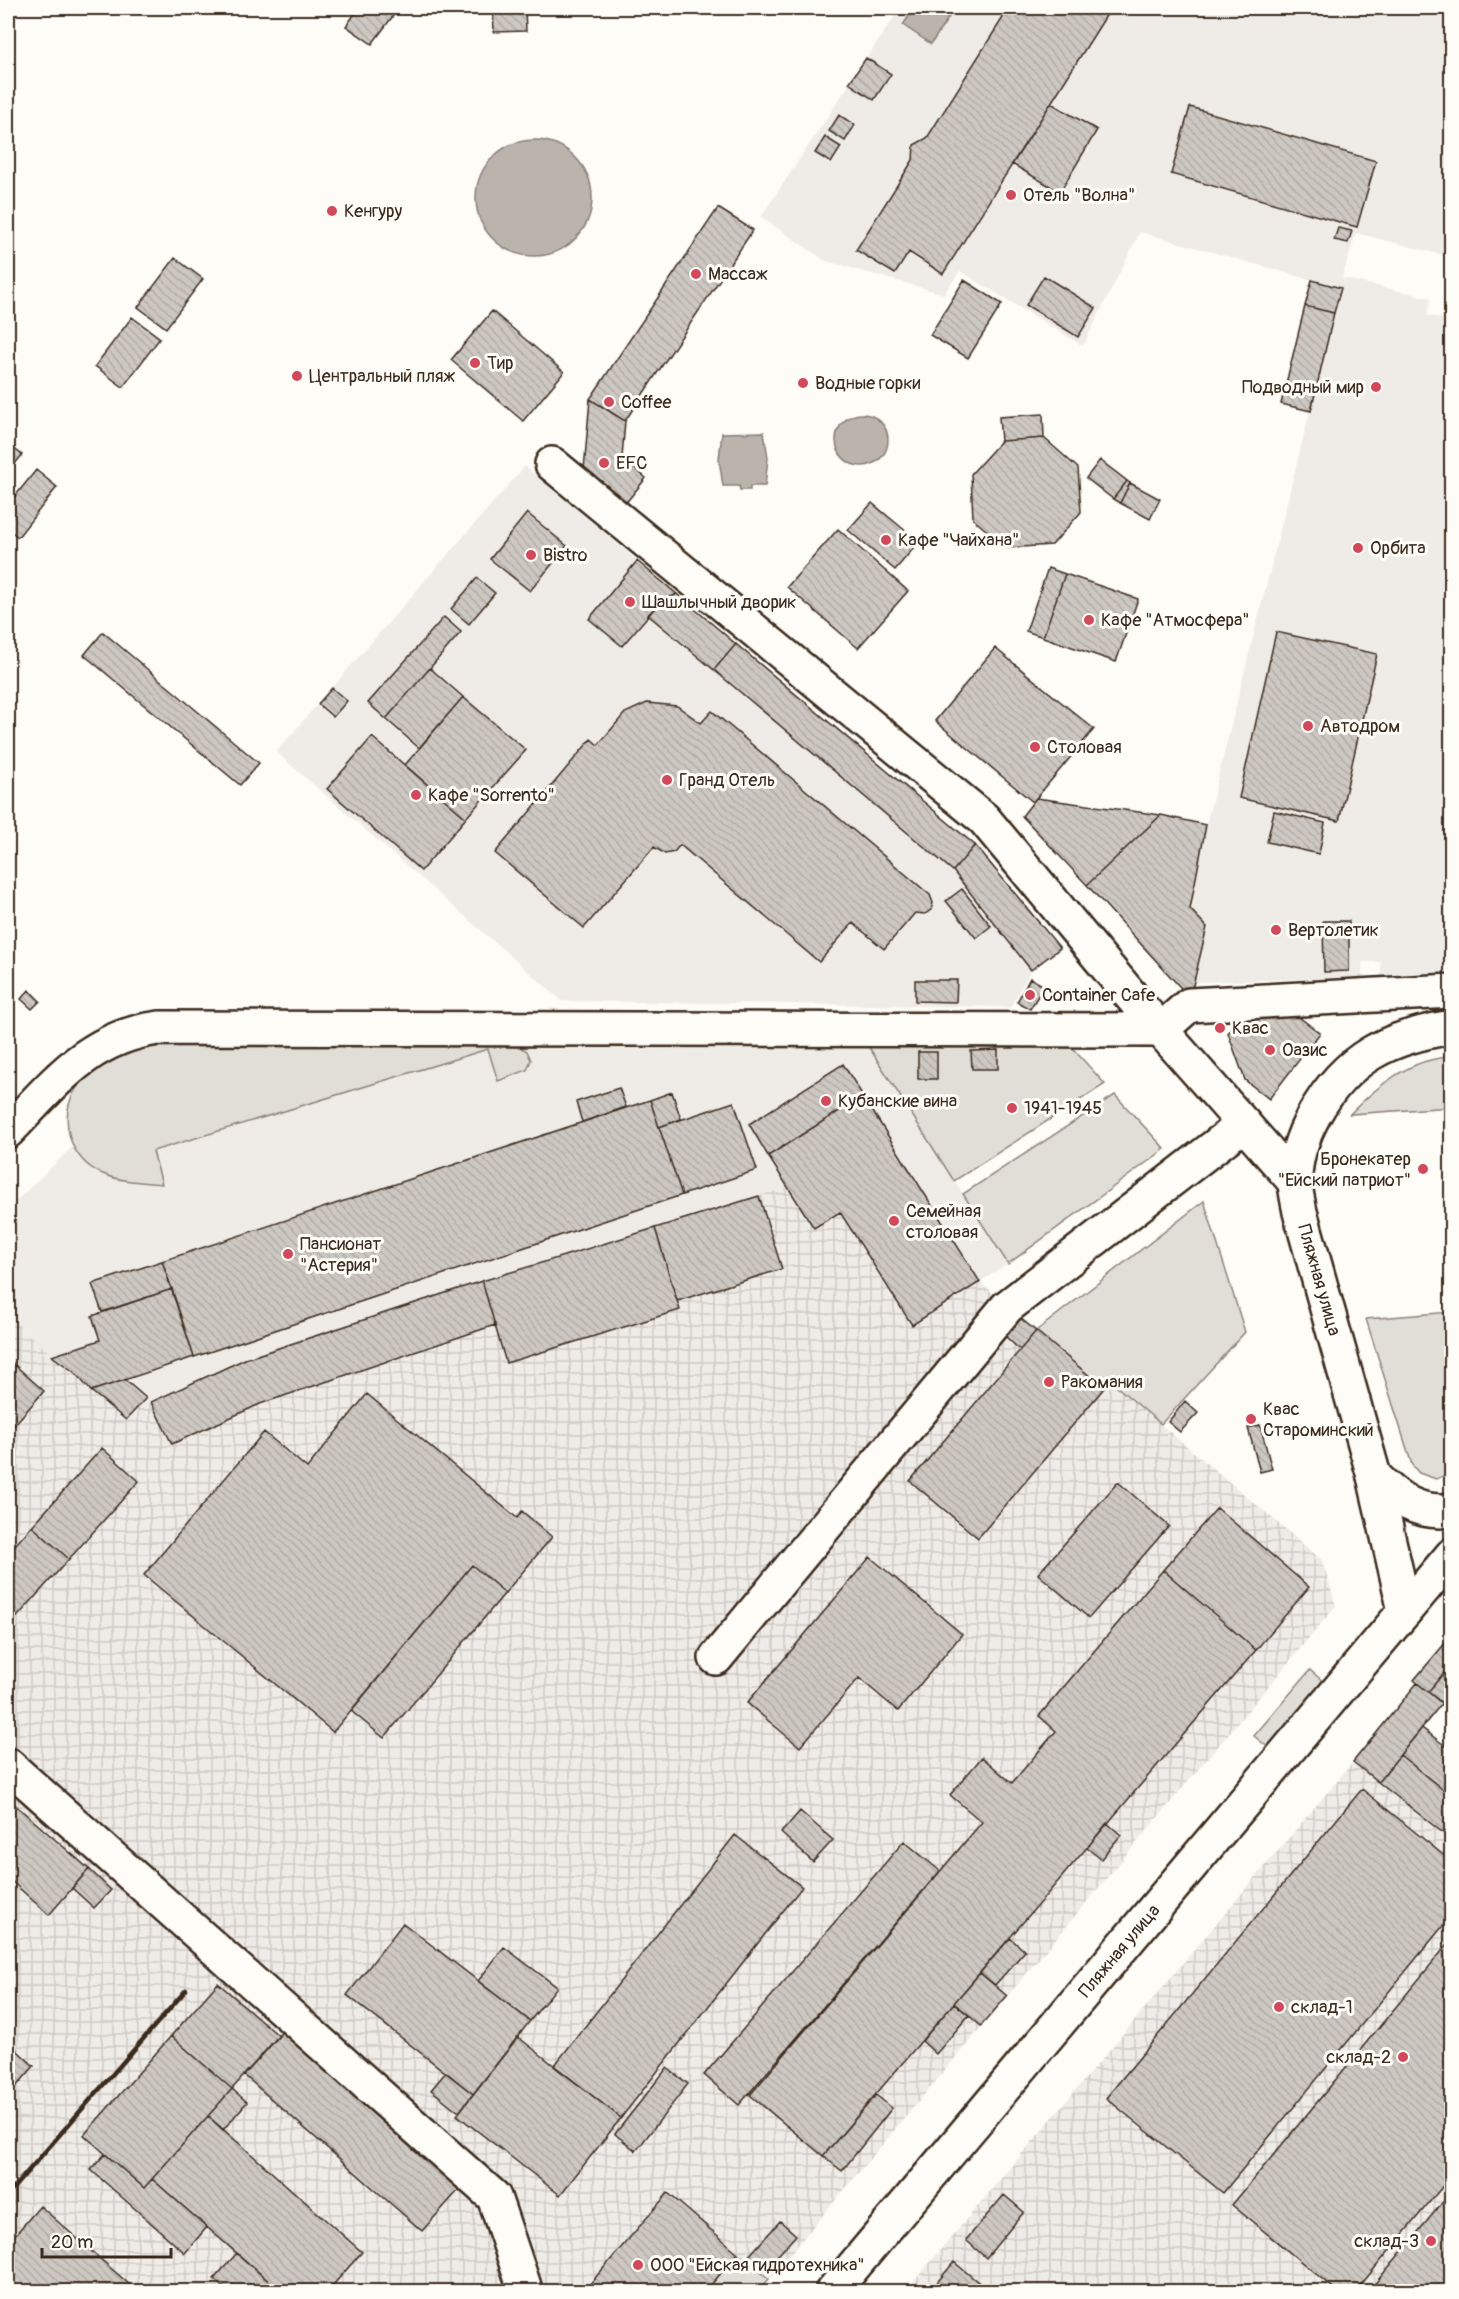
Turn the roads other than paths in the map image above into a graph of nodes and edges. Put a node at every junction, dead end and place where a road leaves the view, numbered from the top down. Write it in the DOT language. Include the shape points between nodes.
graph roads {
  1 [pos="552,464"];
  2 [pos="1452,991"];
  3 [pos="1452,1027"];
  4 [pos="1161,1030"];
  5 [pos="1244,1124"];
  6 [pos="8,1131"];
  7 [pos="1295,1182"];
  8 [pos="1374,1476"];
  9 [pos="1452,1510"];
  10 [pos="1452,1555"];
  11 [pos="1405,1611"];
  12 [pos="716,1658"];
  13 [pos="8,1765"];
  14 [pos="526,2292"];
  15 [pos="832,2292"];
  1 -- 4 [label="street" via="984,819"];
  2 -- 4 [label="street" via="1189,1005"];
  3 -- 7 [label="street, Пляжная улица" via="1423,1031 1389,1043 1358,1060 1343,1074 1305,1131"];
  4 -- 5 [label="street"];
  4 -- 6 [label="street" via="159,1028 129,1033 96,1047"];
  5 -- 7 [label="street"];
  5 -- 12 [label="street" via="1007,1307"];
  7 -- 8 [label="street, Пляжная улица"];
  8 -- 9 [label="street" via="1404,1503 1421,1509"];
  8 -- 11 [label="street, Пляжная улица"];
  10 -- 11 [label="street, Пляжная улица"];
  11 -- 15 [label="street, Пляжная улица"];
  13 -- 14 [label="street" via="494,2197"];
}
